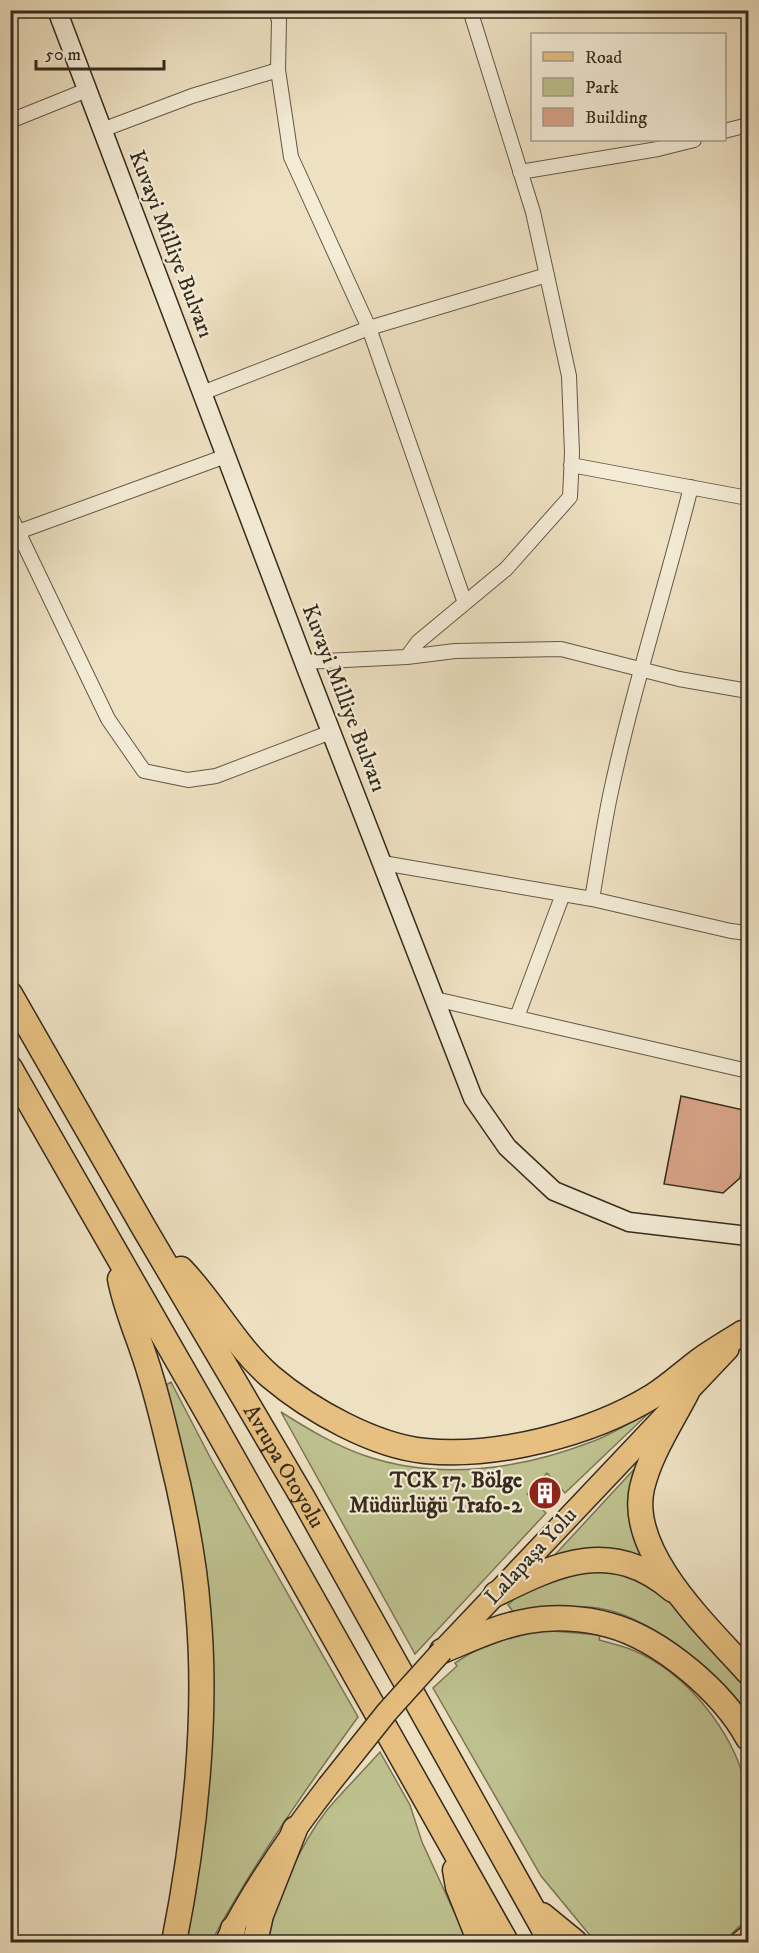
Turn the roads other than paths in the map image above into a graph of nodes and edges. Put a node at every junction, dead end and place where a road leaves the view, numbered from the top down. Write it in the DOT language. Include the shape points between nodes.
graph roads {
  1 [pos="57,10"];
  2 [pos="275,10"];
  3 [pos="470,10"];
  4 [pos="278,70"];
  5 [pos="87,90"];
  6 [pos="10,121"];
  7 [pos="748,125"];
  8 [pos="102,130"];
  9 [pos="726,130"];
  10 [pos="690,141"];
  11 [pos="520,172"];
  12 [pos="547,275"];
  13 [pos="369,328"];
  14 [pos="202,393"];
  15 [pos="226,456"];
  16 [pos="572,465"];
  17 [pos="691,487"];
  18 [pos="748,498"];
  19 [pos="10,515"];
  20 [pos="18,532"];
  21 [pos="465,603"];
  22 [pos="407,657"];
  23 [pos="304,662"];
  24 [pos="641,670"];
  25 [pos="748,691"];
  26 [pos="331,732"];
  27 [pos="383,862"];
  28 [pos="563,894"];
  29 [pos="592,899"];
  30 [pos="748,933"];
  31 [pos="10,994"];
  32 [pos="435,999"];
  33 [pos="517,1017"];
  34 [pos="10,1068"];
  35 [pos="748,1071"];
  36 [pos="144,1228"];
  37 [pos="748,1236"];
  38 [pos="114,1250"];
  39 [pos="745,1330"];
  40 [pos="687,1392"];
  41 [pos="496,1594"];
  42 [pos="683,1599"];
  43 [pos="442,1652"];
  44 [pos="748,1672"];
  45 [pos="748,1738"];
  46 [pos="294,1829"];
  47 [pos="448,1839"];
  48 [pos="530,1905"];
  49 [pos="230,1938"];
  50 [pos="748,1938"];
  51 [pos="174,1942"];
  52 [pos="255,1942"];
  53 [pos="480,1942"];
  54 [pos="506,1942"];
  55 [pos="551,1942"];
  56 [pos="575,1942"];
  57 [pos="743,1942"];
  1 -- 5 [label="street, Kuvayi Milliye Bulvarı"];
  2 -- 4 [label="street" via="279,20"];
  3 -- 11 [label="street"];
  4 -- 8 [label="street" via="192,96"];
  4 -- 13 [label="street" via="291,157"];
  5 -- 6 [label="street"];
  5 -- 8 [label="street, Kuvayi Milliye Bulvarı"];
  7 -- 9 [label="street"];
  8 -- 14 [label="street, Kuvayi Milliye Bulvarı"];
  10 -- 11 [label="street"];
  11 -- 12 [label="street"];
  12 -- 13 [label="street"];
  12 -- 16 [label="street" via="569,376"];
  13 -- 14 [label="street"];
  13 -- 21 [label="street"];
  14 -- 15 [label="street, Kuvayi Milliye Bulvarı"];
  15 -- 20 [label="street"];
  15 -- 23 [label="street, Kuvayi Milliye Bulvarı"];
  16 -- 17 [label="street"];
  16 -- 21 [label="street" via="570,497 506,569"];
  17 -- 18 [label="street"];
  17 -- 24 [label="street"];
  19 -- 20 [label="street"];
  20 -- 26 [label="street" via="108,719 144,771 188,780 216,776"];
  21 -- 22 [label="street" via="418,642"];
  22 -- 23 [label="street"];
  22 -- 24 [label="street" via="455,651 561,650"];
  23 -- 26 [label="street, Kuvayi Milliye Bulvarı"];
  24 -- 25 [label="street"];
  24 -- 29 [label="street" via="610,796"];
  26 -- 27 [label="street, Kuvayi Milliye Bulvarı"];
  27 -- 28 [label="street"];
  27 -- 32 [label="street, Kuvayi Milliye Bulvarı"];
  28 -- 29 [label="street"];
  28 -- 33 [label="street"];
  29 -- 30 [label="street"];
  31 -- 36 [label="highway, Avrupa Otoyolu"];
  32 -- 33 [label="street"];
  32 -- 37 [label="street, Kuvayi Milliye Bulvarı" via="473,1098 507,1147 554,1191 629,1222"];
  33 -- 35 [label="street"];
  34 -- 38 [label="highway, Avrupa Otoyolu"];
  36 -- 39 [label="highway" via="192,1280 250,1357 272,1377 332,1419 368,1435 424,1451 497,1449 591,1425 652,1396"];
  36 -- 48 [label="highway, Avrupa Otoyolu" via="303,1498"];
  38 -- 47 [label="highway, Avrupa Otoyolu"];
  38 -- 51 [label="highway" via="178,1484 199,1610 196,1794"];
  39 -- 40 [label="main road, Lalapaşa Yolu"];
  40 -- 41 [label="main road, Lalapaşa Yolu"];
  40 -- 42 [label="highway" via="648,1468 640,1504 653,1553"];
  41 -- 42 [label="highway" via="565,1565 605,1559 661,1580"];
  41 -- 43 [label="main road, Lalapaşa Yolu"];
  42 -- 44 [label="highway"];
  43 -- 45 [label="highway" via="528,1620 583,1620 610,1625 660,1649 698,1678 734,1716"];
  43 -- 46 [label="main road, Lalapaşa Yolu, bridge" via="394,1704"];
  46 -- 49 [label="main road, Lalapaşa Yolu"];
  46 -- 52 [label="highway" via="261,1915"];
  47 -- 53 [label="highway" via="458,1887"];
  47 -- 54 [label="highway, Avrupa Otoyolu"];
  48 -- 55 [label="highway, Avrupa Otoyolu"];
  48 -- 56 [label="highway"];
  50 -- 57 [label="highway"];
}
